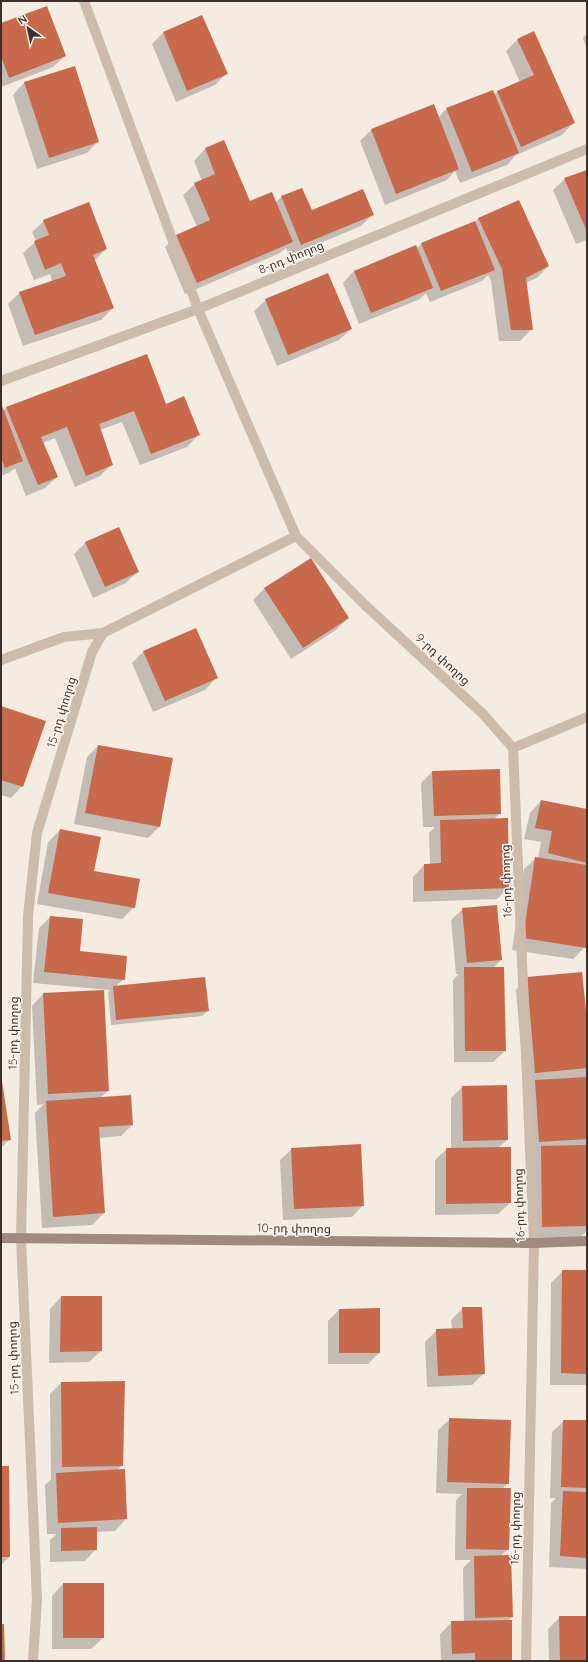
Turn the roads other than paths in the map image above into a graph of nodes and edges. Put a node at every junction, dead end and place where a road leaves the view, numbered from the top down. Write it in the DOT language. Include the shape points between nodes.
graph roads {
  1 [pos="84,1"];
  2 [pos="587,149"];
  3 [pos="198,310"];
  4 [pos="1,381"];
  5 [pos="296,536"];
  6 [pos="103,633"];
  7 [pos="1,660"];
  8 [pos="587,717"];
  9 [pos="513,748"];
  10 [pos="1,1238"];
  11 [pos="21,1238"];
  12 [pos="587,1241"];
  13 [pos="534,1243"];
  14 [pos="33,1661"];
  15 [pos="526,1661"];
  1 -- 3 [label="street"];
  2 -- 3 [label="street, 8-րդ փողոց"];
  3 -- 4 [label="street, 8-րդ փողոց"];
  3 -- 5 [label="street"];
  5 -- 6 [label="street"];
  5 -- 9 [label="street, 9-րդ փողոց" via="365,605 483,714"];
  6 -- 7 [label="street" via="64,636"];
  6 -- 11 [label="street, 15-րդ փողոց" via="92,652 37,833 28,916"];
  8 -- 9 [label="street"];
  9 -- 13 [label="street, 16-րդ փողոց"];
  10 -- 11 [label="street, 10-րդ փողոց"];
  11 -- 13 [label="street, 10-րդ փողոց"];
  11 -- 14 [label="street, 15-րդ փողոց" via="37,1600"];
  12 -- 13 [label="street, 10-րդ փողոց"];
  13 -- 15 [label="street, 16-րդ փողոց"];
}
